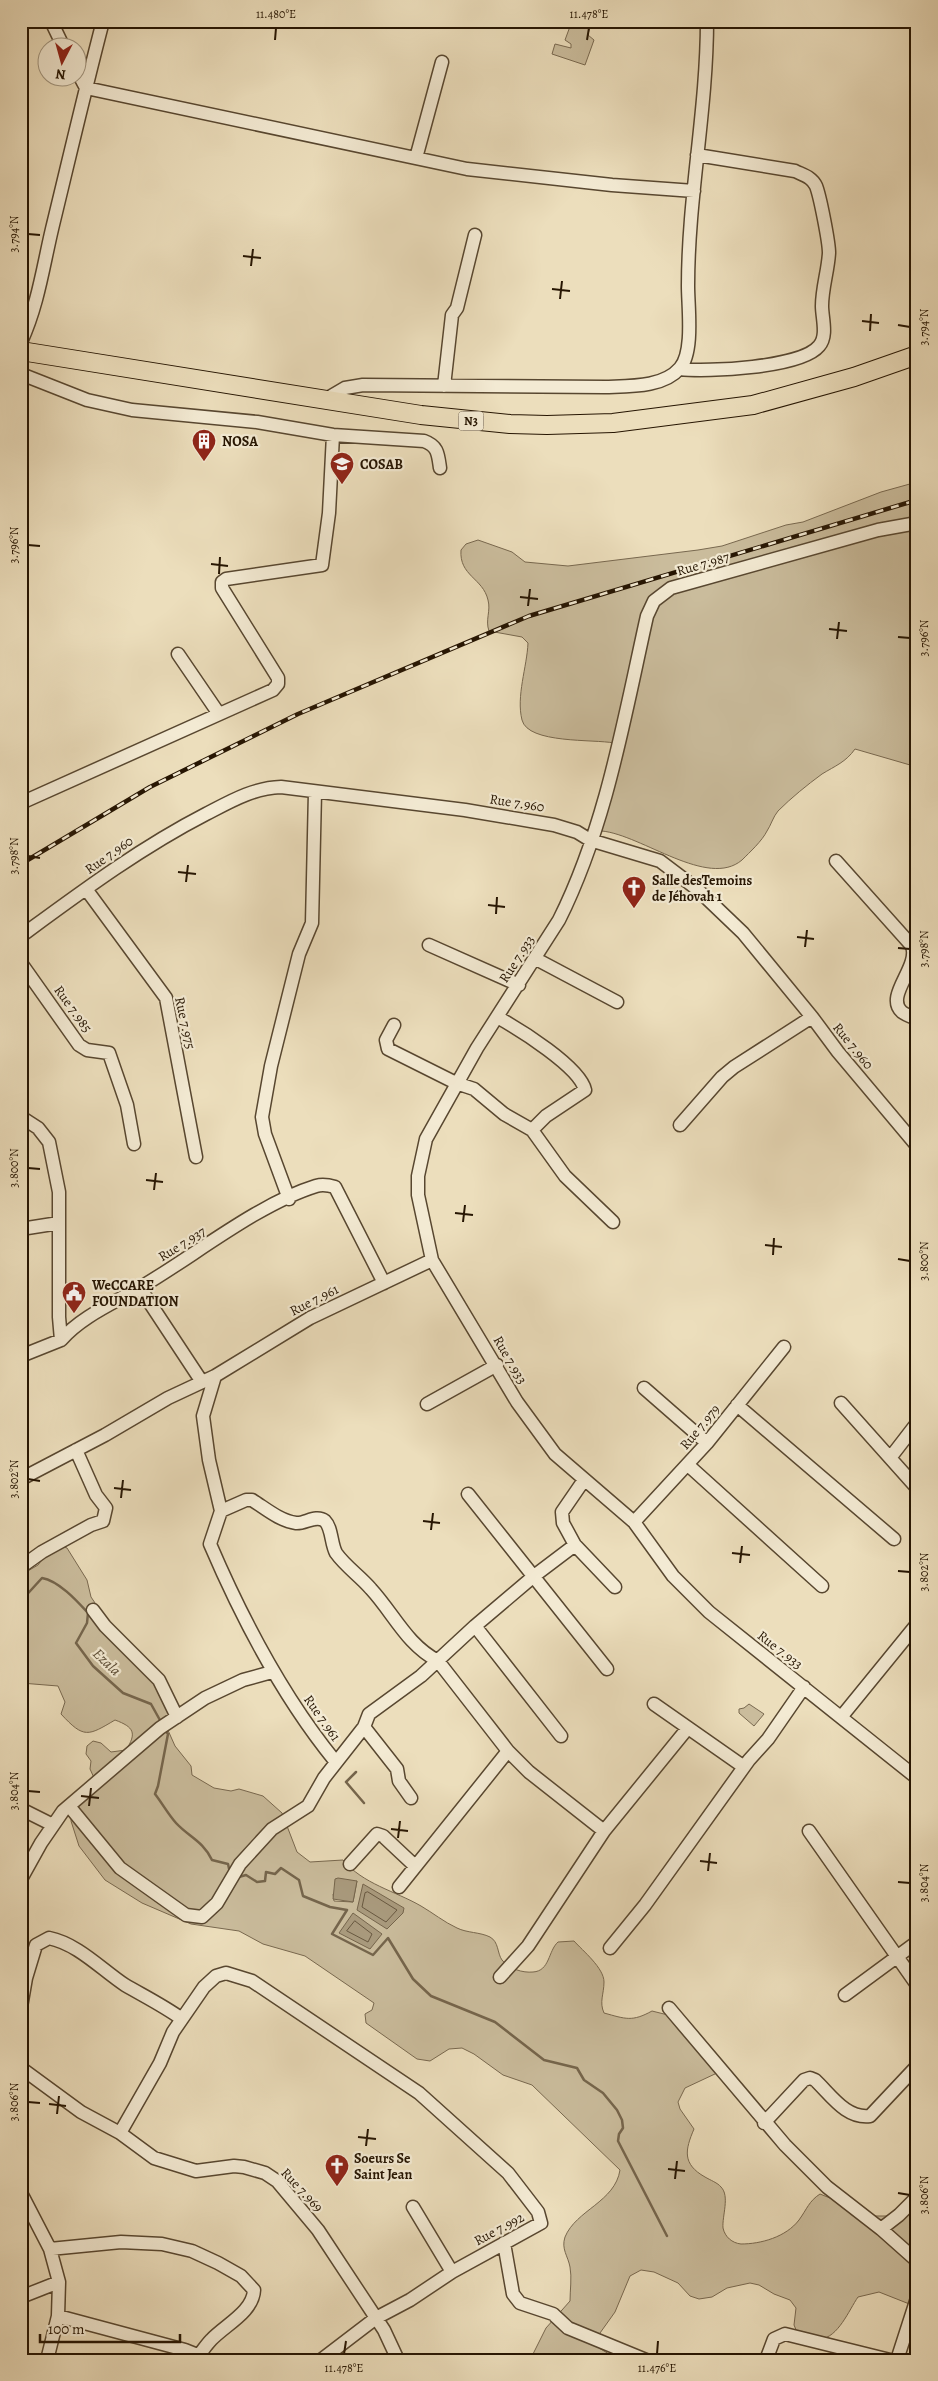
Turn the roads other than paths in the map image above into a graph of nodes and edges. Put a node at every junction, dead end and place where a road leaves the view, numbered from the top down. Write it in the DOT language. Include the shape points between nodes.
graph roads {
  1 [pos="51,21"];
  2 [pos="103,21"];
  3 [pos="708,21"];
  4 [pos="59,38"];
  5 [pos="442,62"];
  6 [pos="88,80"];
  7 [pos="86,88"];
  8 [pos="698,155"];
  9 [pos="416,158"];
  10 [pos="694,191"];
  11 [pos="475,235"];
  12 [pos="21,342"];
  13 [pos="21,351"];
  14 [pos="917,355"];
  15 [pos="680,369"];
  16 [pos="21,374"];
  17 [pos="444,386"];
  18 [pos="328,398"];
  19 [pos="333,435"];
  20 [pos="440,468"];
  21 [pos="917,523"];
  22 [pos="178,654"];
  23 [pos="220,714"];
  24 [pos="315,792"];
  25 [pos="21,803"];
  26 [pos="590,840"];
  27 [pos="836,861"];
  28 [pos="86,889"];
  29 [pos="21,936"];
  30 [pos="428,945"];
  31 [pos="536,959"];
  32 [pos="21,962"];
  33 [pos="519,985"];
  34 [pos="617,1002"];
  35 [pos="497,1017"];
  36 [pos="812,1017"];
  37 [pos="917,1019"];
  38 [pos="394,1025"];
  39 [pos="456,1083"];
  40 [pos="21,1117"];
  41 [pos="680,1125"];
  42 [pos="532,1130"];
  43 [pos="134,1144"];
  44 [pos="917,1146"];
  45 [pos="196,1157"];
  46 [pos="289,1199"];
  47 [pos="613,1222"];
  48 [pos="60,1223"];
  49 [pos="21,1229"];
  50 [pos="432,1260"];
  51 [pos="384,1283"];
  52 [pos="140,1288"];
  53 [pos="61,1340"];
  54 [pos="784,1347"];
  55 [pos="21,1356"];
  56 [pos="496,1365"];
  57 [pos="214,1376"];
  58 [pos="202,1382"];
  59 [pos="644,1388"];
  60 [pos="841,1403"];
  61 [pos="427,1404"];
  62 [pos="737,1405"];
  63 [pos="917,1422"];
  64 [pos="707,1442"];
  65 [pos="76,1450"];
  66 [pos="890,1458"];
  67 [pos="688,1464"];
  68 [pos="21,1479"];
  69 [pos="584,1480"];
  70 [pos="916,1487"];
  71 [pos="468,1494"];
  72 [pos="221,1511"];
  73 [pos="634,1522"];
  74 [pos="894,1539"];
  75 [pos="576,1545"];
  76 [pos="21,1567"];
  77 [pos="534,1576"];
  78 [pos="822,1586"];
  79 [pos="615,1587"];
  80 [pos="93,1610"];
  81 [pos="917,1624"];
  82 [pos="475,1626"];
  83 [pos="438,1662"];
  84 [pos="607,1669"];
  85 [pos="272,1672"];
  86 [pos="804,1687"];
  87 [pos="654,1704"];
  88 [pos="842,1716"];
  89 [pos="168,1723"];
  90 [pos="364,1727"];
  91 [pos="686,1729"];
  92 [pos="561,1736"];
  93 [pos="508,1751"];
  94 [pos="335,1761"];
  95 [pos="744,1767"];
  96 [pos="917,1778"];
  97 [pos="411,1798"];
  98 [pos="69,1806"];
  99 [pos="21,1809"];
  100 [pos="54,1825"];
  101 [pos="604,1831"];
  102 [pos="809,1831"];
  103 [pos="350,1864"];
  104 [pos="415,1866"];
  105 [pos="21,1879"];
  106 [pos="399,1887"];
  107 [pos="917,1942"];
  108 [pos="610,1948"];
  109 [pos="896,1956"];
  110 [pos="500,1977"];
  111 [pos="917,1985"];
  112 [pos="845,1995"];
  113 [pos="21,2007"];
  114 [pos="669,2008"];
  115 [pos="182,2019"];
  116 [pos="917,2066"];
  117 [pos="21,2068"];
  118 [pos="764,2123"];
  119 [pos="120,2132"];
  120 [pos="21,2193"];
  121 [pos="917,2197"];
  122 [pos="413,2207"];
  123 [pos="881,2229"];
  124 [pos="504,2243"];
  125 [pos="50,2249"];
  126 [pos="917,2261"];
  127 [pos="452,2272"];
  128 [pos="59,2282"];
  129 [pos="21,2297"];
  130 [pos="917,2298"];
  131 [pos="58,2316"];
  132 [pos="376,2318"];
  133 [pos="205,2357"];
  134 [pos="324,2359"];
  135 [pos="47,2360"];
  136 [pos="398,2360"];
  137 [pos="646,2360"];
  138 [pos="766,2360"];
  139 [pos="890,2360"];
  140 [pos="897,2360"];
  1 -- 4 [label="street"];
  2 -- 6 [label="street"];
  3 -- 8 [label="street" via="708,60"];
  5 -- 9 [label="street"];
  7 -- 9 [label="street"];
  7 -- 12 [label="street" via="40,287 30,324"];
  8 -- 10 [label="street"];
  8 -- 15 [label="street" via="795,171 816,186 829,245 822,304 824,338 820,346 810,353 770,366 711,372"];
  9 -- 10 [label="street" via="467,169"];
  10 -- 15 [label="street" via="688,265 688,347"];
  11 -- 17 [label="street" via="457,308 452,315"];
  13 -- 18 [label="highway, N3"];
  14 -- 18 [label="highway, N3" via="854,377 752,405 614,423 510,424 421,415"];
  15 -- 17 [label="street" via="665,379 642,385"];
  16 -- 19 [label="street" via="87,400 132,410 258,422"];
  17 -- 18 [label="street" via="354,386"];
  19 -- 20 [label="street" via="424,441 437,450"];
  19 -- 23 [label="street" via="329,513 322,566 222,582 222,588 278,678 278,684 273,690"];
  21 -- 26 [label="street, Rue 7.987" via="878,530 671,588 654,601 647,616 604,801"];
  22 -- 23 [label="street"];
  23 -- 25 [label="street"];
  24 -- 26 [label="street, Rue 7.960" via="465,810 554,825"];
  24 -- 28 [label="street, Rue 7.960" via="281,787 250,792 166,835"];
  24 -- 46 [label="street" via="312,923 299,954 271,1066 262,1117"];
  26 -- 31 [label="street, Rue 7.933" via="574,892"];
  26 -- 36 [label="street, Rue 7.960" via="660,861 683,877 743,933"];
  27 -- 37 [label="street" via="912,946 913,961 898,991 897,1002 902,1012"];
  28 -- 29 [label="street, Rue 7.960"];
  28 -- 45 [label="street, Rue 7.975" via="166,998"];
  30 -- 33 [label="street"];
  31 -- 33 [label="street, Rue 7.933"];
  31 -- 34 [label="street"];
  32 -- 43 [label="street, Rue 7.985" via="80,1044 87,1050 109,1053 127,1105"];
  33 -- 35 [label="street, Rue 7.933"];
  35 -- 39 [label="street, Rue 7.933"];
  35 -- 42 [label="street" via="548,1049 584,1084 585,1090 546,1116"];
  36 -- 41 [label="street" via="722,1077"];
  36 -- 44 [label="street, Rue 7.960"];
  38 -- 39 [label="street" via="386,1040 388,1049"];
  39 -- 42 [label="street" via="479,1092 504,1114"];
  39 -- 50 [label="street, Rue 7.933" via="426,1139 418,1176 420,1212"];
  40 -- 48 [label="street" via="38,1128 49,1142 59,1192"];
  42 -- 47 [label="street" via="565,1176"];
  46 -- 51 [label="street, Rue 7.937" via="326,1184 335,1187"];
  46 -- 52 [label="street, Rue 7.937" via="265,1210"];
  48 -- 49 [label="street"];
  48 -- 53 [label="street"];
  50 -- 51 [label="street, Rue 7.961"];
  50 -- 56 [label="street, Rue 7.933"];
  51 -- 57 [label="street, Rue 7.961" via="310,1318"];
  52 -- 53 [label="street, Rue 7.937" via="73,1327"];
  52 -- 58 [label="street"];
  53 -- 55 [label="street"];
  54 -- 62 [label="street, Rue 7.979"];
  56 -- 61 [label="street"];
  56 -- 69 [label="street, Rue 7.933" via="544,1441"];
  57 -- 58 [label="street, Rue 7.961"];
  57 -- 72 [label="street" via="204,1423 210,1468"];
  58 -- 65 [label="street, Rue 7.961"];
  59 -- 64 [label="street"];
  60 -- 66 [label="street"];
  62 -- 64 [label="street, Rue 7.979"];
  62 -- 74 [label="street"];
  63 -- 66 [label="street"];
  64 -- 67 [label="street, Rue 7.979"];
  65 -- 68 [label="street, Rue 7.961"];
  65 -- 76 [label="street" via="106,1508 104,1522 91,1525"];
  66 -- 70 [label="street"];
  67 -- 73 [label="street, Rue 7.979"];
  67 -- 78 [label="street"];
  69 -- 73 [label="street, Rue 7.933"];
  69 -- 75 [label="street" via="562,1512 563,1523"];
  71 -- 77 [label="street"];
  72 -- 83 [label="street" via="252,1500 293,1523 322,1519 328,1524 336,1552 345,1564 371,1588 413,1645"];
  72 -- 85 [label="street, Rue 7.961" via="210,1544"];
  73 -- 86 [label="street, Rue 7.933" via="673,1576 693,1597"];
  75 -- 77 [label="street, Rue 7.961"];
  75 -- 79 [label="street"];
  77 -- 82 [label="street, Rue 7.961"];
  77 -- 84 [label="street"];
  80 -- 89 [label="street" via="104,1626 159,1680"];
  81 -- 88 [label="street"];
  82 -- 83 [label="street, Rue 7.961"];
  82 -- 92 [label="street"];
  83 -- 90 [label="street, Rue 7.961" via="370,1714"];
  83 -- 93 [label="street"];
  85 -- 89 [label="street" via="243,1680 205,1698"];
  85 -- 94 [label="street, Rue 7.961"];
  86 -- 88 [label="street, Rue 7.933"];
  86 -- 95 [label="street" via="768,1740"];
  87 -- 91 [label="street"];
  88 -- 96 [label="street, Rue 7.933"];
  89 -- 98 [label="street"];
  90 -- 94 [label="street, Rue 7.961"];
  90 -- 97 [label="street" via="397,1769 399,1781"];
  91 -- 95 [label="street"];
  91 -- 101 [label="street"];
  93 -- 101 [label="street" via="529,1772"];
  93 -- 104 [label="street"];
  94 -- 98 [label="street" via="308,1806 266,1835 240,1864 217,1903 202,1917 186,1915 120,1868"];
  95 -- 108 [label="street" via="645,1905"];
  98 -- 100 [label="street"];
  99 -- 100 [label="street"];
  100 -- 105 [label="street"];
  101 -- 110 [label="street" via="528,1946"];
  102 -- 109 [label="street"];
  103 -- 104 [label="street" via="377,1834"];
  104 -- 106 [label="street"];
  107 -- 109 [label="street"];
  109 -- 111 [label="street"];
  109 -- 112 [label="street"];
  113 -- 115 [label="street" via="36,1945 49,1938 64,1942 125,1985 152,1998"];
  114 -- 118 [label="street"];
  115 -- 119 [label="street"];
  115 -- 124 [label="street, Rue 7.992" via="204,1987 216,1976 226,1973 238,1975 252,1981 419,2094 508,2173 538,2212 542,2223"];
  116 -- 118 [label="street" via="870,2116 851,2115 810,2078 804,2080"];
  117 -- 119 [label="street, Rue 7.969" via="81,2112"];
  118 -- 123 [label="street" via="827,2187"];
  119 -- 132 [label="street, Rue 7.969" via="154,2158 184,2168 234,2166 257,2170 276,2181 318,2230"];
  120 -- 125 [label="street"];
  121 -- 123 [label="street"];
  122 -- 127 [label="street"];
  123 -- 126 [label="street"];
  124 -- 127 [label="street, Rue 7.992"];
  124 -- 137 [label="street" via="513,2294 520,2302 553,2314 568,2328"];
  125 -- 128 [label="street"];
  125 -- 133 [label="street" via="121,2242 162,2244 192,2251 241,2276 254,2290 254,2296 239,2316 211,2339"];
  127 -- 132 [label="street, Rue 7.992"];
  128 -- 129 [label="street"];
  128 -- 131 [label="street"];
  130 -- 140 [label="street"];
  131 -- 133 [label="street"];
  131 -- 135 [label="street"];
  132 -- 134 [label="street, Rue 7.992"];
  132 -- 136 [label="street, Rue 7.969"];
  138 -- 139 [label="street" via="774,2339 785,2334"];
}
